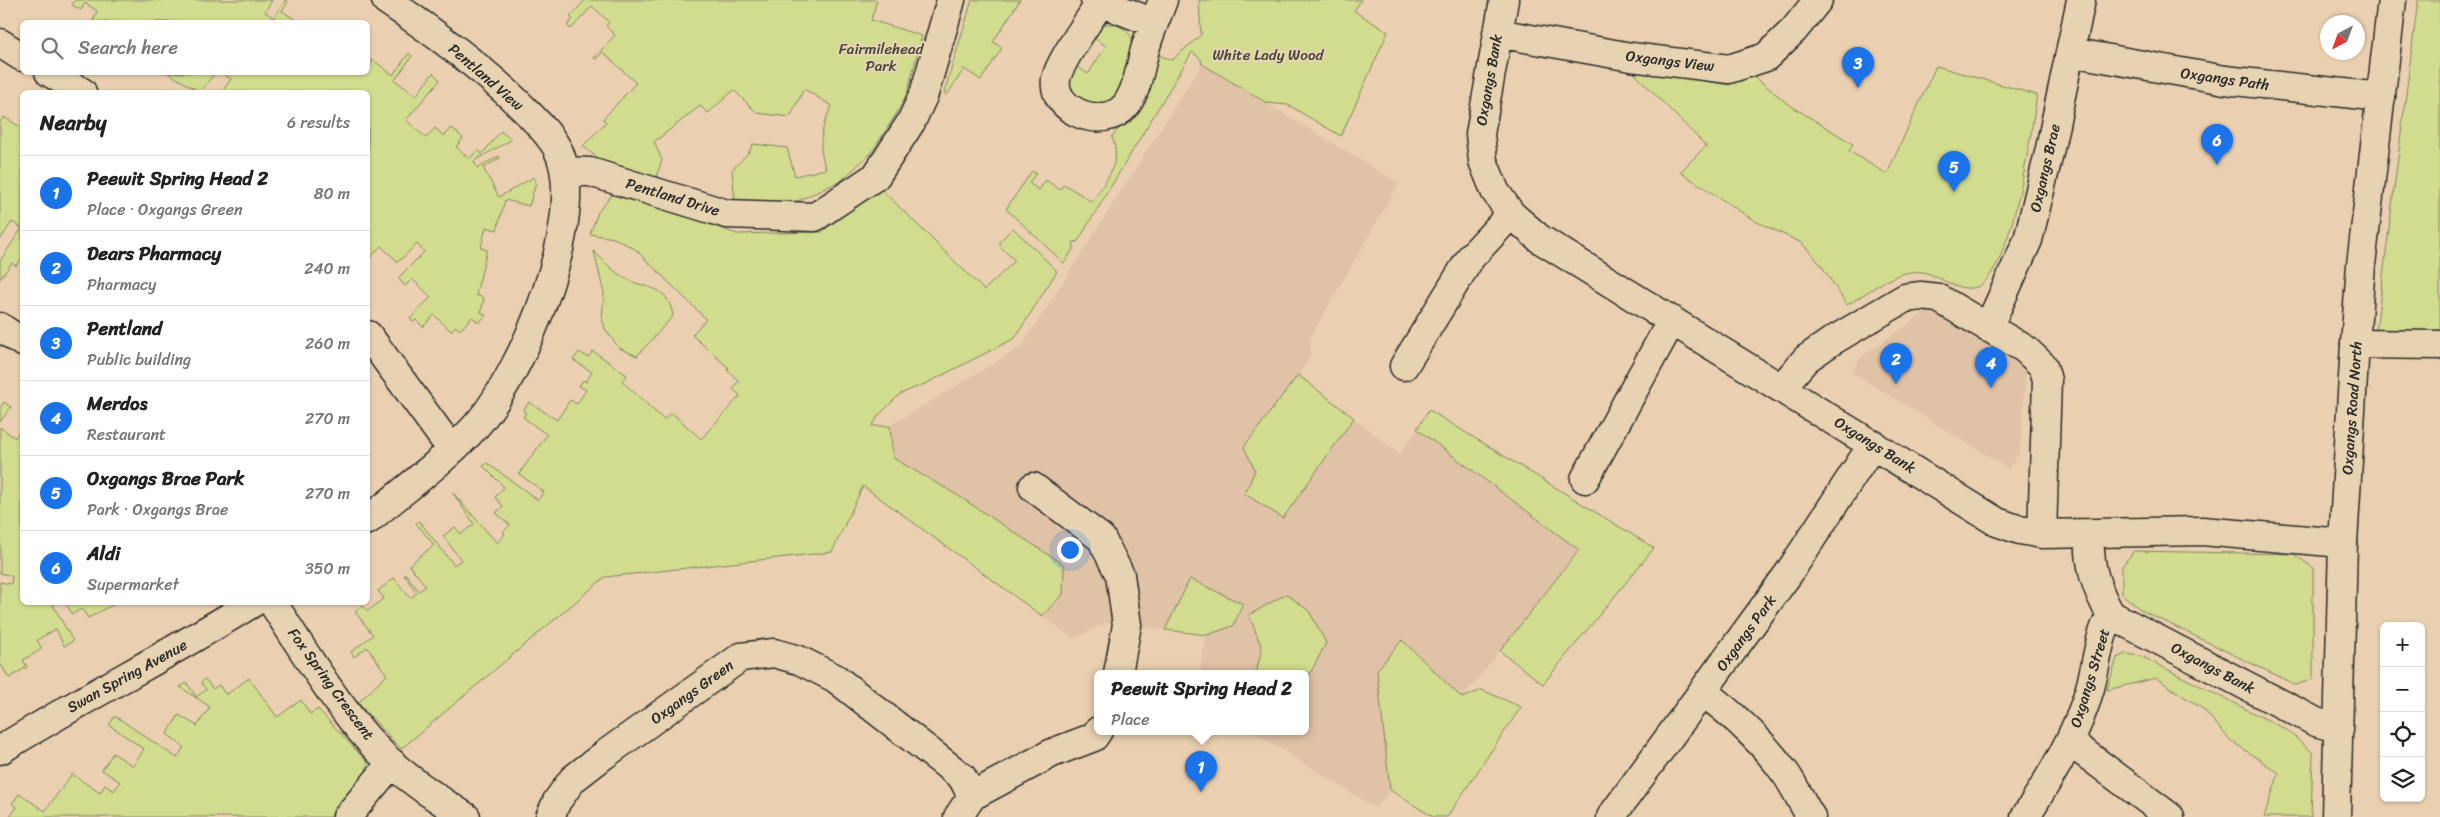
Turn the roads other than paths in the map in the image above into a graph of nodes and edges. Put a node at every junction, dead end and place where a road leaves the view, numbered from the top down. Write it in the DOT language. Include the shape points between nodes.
graph roads {
  1 [pos="386,0"];
  2 [pos="951,0"];
  3 [pos="1504,0"];
  4 [pos="1818,0"];
  5 [pos="2081,0"];
  6 [pos="2392,0"];
  7 [pos="1097,2"];
  8 [pos="1159,11"];
  9 [pos="1497,33"];
  10 [pos="0,43"];
  11 [pos="2071,52"];
  12 [pos="20,56"];
  13 [pos="54,75"];
  14 [pos="79,90"];
  15 [pos="2381,98"];
  16 [pos="566,172"];
  17 [pos="1511,214"];
  18 [pos="1672,320"];
  19 [pos="0,327"];
  20 [pos="1988,328"];
  21 [pos="370,338"];
  22 [pos="20,341"];
  23 [pos="2355,344"];
  24 [pos="2440,346"];
  25 [pos="1404,366"];
  26 [pos="1782,387"];
  27 [pos="1873,444"];
  28 [pos="452,450"];
  29 [pos="1585,479"];
  30 [pos="1033,487"];
  31 [pos="370,518"];
  32 [pos="2042,534"];
  33 [pos="2090,534"];
  34 [pos="2342,543"];
  35 [pos="249,605"];
  36 [pos="274,605"];
  37 [pos="2111,615"];
  38 [pos="1119,670"];
  39 [pos="1703,692"];
  40 [pos="2340,729"];
  41 [pos="1095,735"];
  42 [pos="2070,742"];
  43 [pos="0,750"];
  44 [pos="392,763"];
  45 [pos="965,807"];
  46 [pos="347,817"];
  47 [pos="466,817"];
  48 [pos="550,817"];
  49 [pos="1611,817"];
  50 [pos="1812,817"];
  51 [pos="2025,817"];
  52 [pos="2170,817"];
  53 [pos="2336,817"];
  1 -- 16 [label="street, Pentland View" via="465,55 504,90 536,121 556,147"];
  2 -- 16 [label="street, Pentland Drive" via="924,94 911,122 876,176 815,217 727,214 590,172"];
  3 -- 9 [label="street, Oxgangs Bank"];
  4 -- 9 [label="street, Oxgangs View" via="1766,57 1729,68 1631,57"];
  5 -- 11 [label="street, Oxgangs Brae"];
  6 -- 15 [label="street, Oxgangs Road North"];
  7 -- 8 [label="street"];
  7 -- 8 [label="street" via="1056,77 1056,90 1062,100 1089,118 1109,117 1128,101"];
  9 -- 17 [label="street, Oxgangs Bank" via="1480,134 1483,161 1495,191"];
  10 -- 12 [label="street"];
  11 -- 15 [label="street, Oxgangs Path" via="2224,80"];
  11 -- 20 [label="street, Oxgangs Brae" via="2028,240"];
  13 -- 14 [label="street"];
  15 -- 23 [label="street, Oxgangs Road North"];
  16 -- 28 [label="street" via="558,245 532,333 492,404"];
  17 -- 18 [label="street, Oxgangs Bank" via="1540,239"];
  17 -- 25 [label="street" via="1471,258"];
  18 -- 26 [label="street, Oxgangs Bank"];
  18 -- 29 [label="street"];
  19 -- 22 [label="street"];
  20 -- 26 [label="street" via="1938,298 1905,298 1832,341 1806,360"];
  20 -- 32 [label="street" via="2034,356 2043,366 2047,380"];
  21 -- 28 [label="street"];
  23 -- 24 [label="street"];
  23 -- 34 [label="street, Oxgangs Road North"];
  26 -- 27 [label="street, Oxgangs Bank"];
  27 -- 32 [label="street, Oxgangs Bank" via="1997,522"];
  27 -- 39 [label="street, Oxgangs Park" via="1789,573"];
  28 -- 31 [label="street"];
  30 -- 38 [label="street" via="1101,538 1120,574 1127,625"];
  32 -- 33 [label="street, Oxgangs Bank"];
  33 -- 34 [label="street, Oxgangs Bank" via="2202,531"];
  33 -- 37 [label="street" via="2089,556 2099,594"];
  34 -- 40 [label="street, Oxgangs Road North"];
  35 -- 43 [label="street, Swan Spring Avenue" via="196,639"];
  36 -- 44 [label="street, Fox Spring Crescent" via="332,692 359,728"];
  37 -- 40 [label="street, Oxgangs Bank" via="2316,722"];
  37 -- 42 [label="street, Oxgangs Street" via="2102,631 2090,688"];
  39 -- 49 [label="street, Oxgangs Park"];
  39 -- 50 [label="street" via="1766,749 1786,774"];
  40 -- 53 [label="street, Oxgangs Road North"];
  41 -- 45 [label="street, Oxgangs Green" via="1052,753"];
  42 -- 51 [label="street, Oxgangs Street"];
  42 -- 52 [label="street, Oxgangs Street"];
  44 -- 46 [label="street"];
  44 -- 47 [label="street, Fox Spring Crescent"];
  45 -- 48 [label="street, Oxgangs Green" via="962,777 835,678 799,660 774,653 741,657 604,755 574,779"];
}
